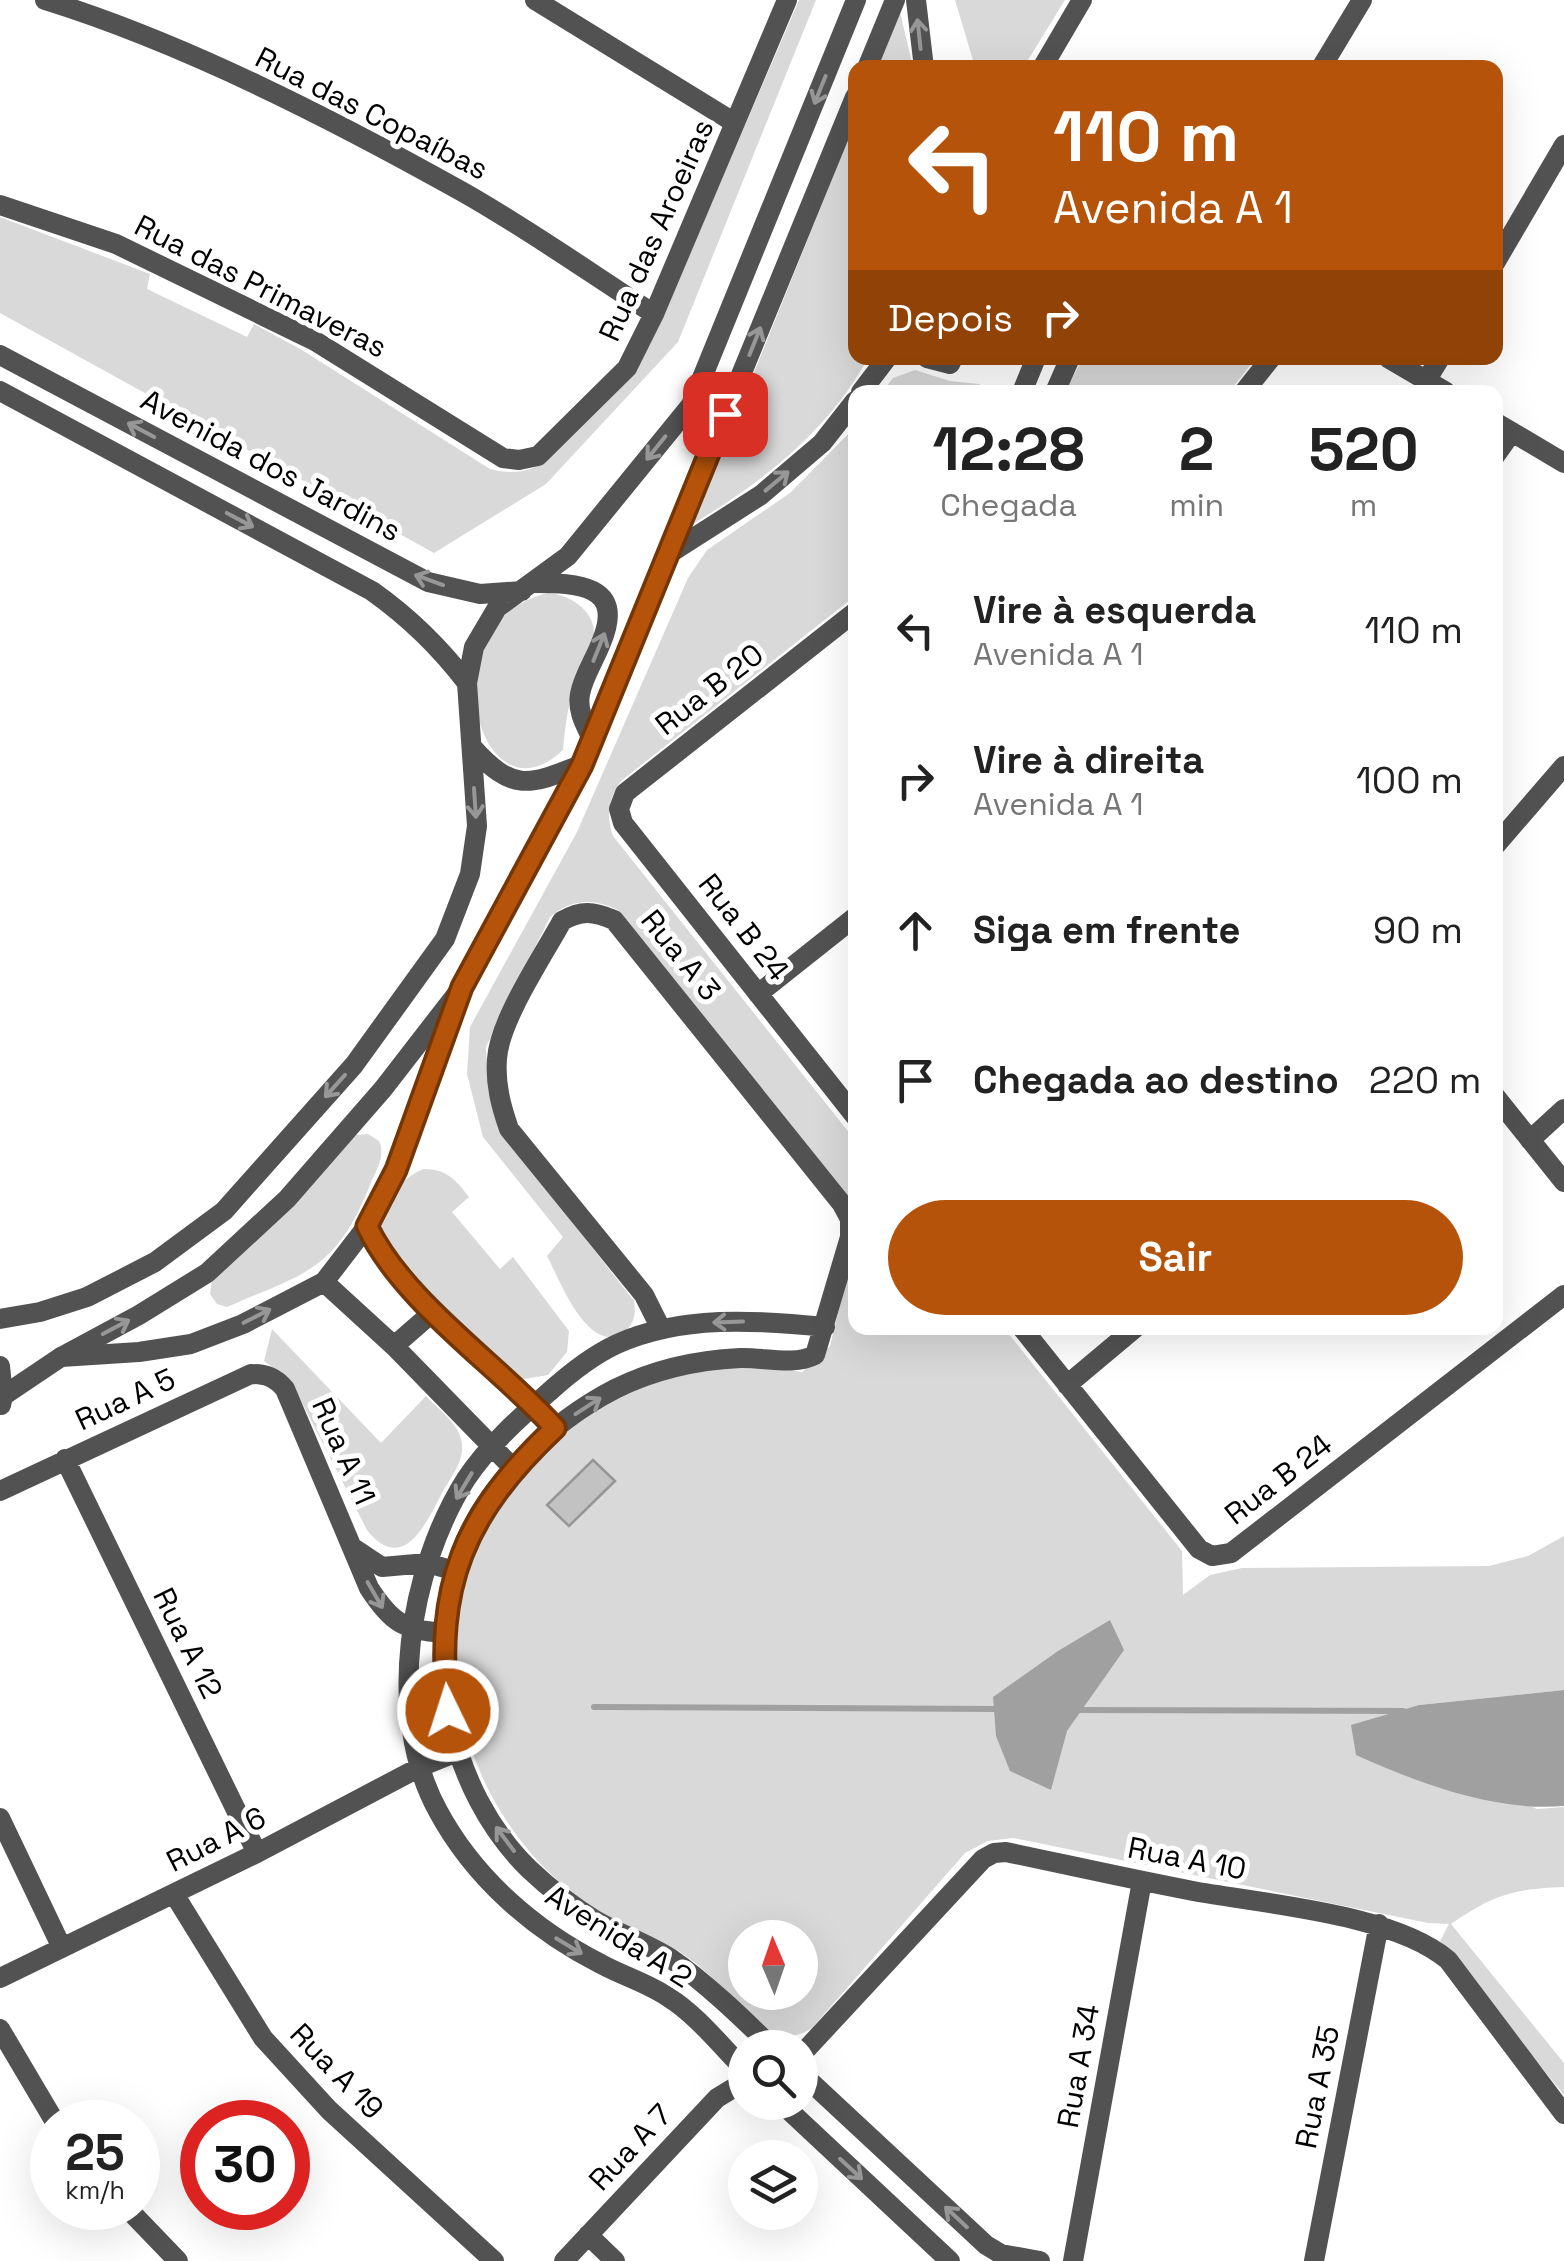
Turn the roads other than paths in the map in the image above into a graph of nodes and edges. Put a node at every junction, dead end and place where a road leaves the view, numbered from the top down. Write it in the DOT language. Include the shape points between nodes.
graph roads {
  1 [pos="46,0"];
  2 [pos="535,0"];
  3 [pos="788,0"];
  4 [pos="856,0"];
  5 [pos="895,0"];
  6 [pos="916,0"];
  7 [pos="1082,0"];
  8 [pos="1362,0"];
  9 [pos="870,60"];
  10 [pos="923,60"];
  11 [pos="1047,60"];
  12 [pos="1326,60"];
  13 [pos="848,114"];
  14 [pos="735,123"];
  15 [pos="1564,145"];
  16 [pos="0,205"];
  17 [pos="1503,249"];
  18 [pos="654,314"];
  19 [pos="0,355"];
  20 [pos="885,365"];
  21 [pos="1265,365"];
  22 [pos="1400,365"];
  23 [pos="1436,365"];
  24 [pos="1426,380"];
  25 [pos="867,385"];
  26 [pos="1250,385"];
  27 [pos="1434,385"];
  28 [pos="0,391"];
  29 [pos="848,409"];
  30 [pos="1504,427"];
  31 [pos="538,456"];
  32 [pos="1564,464"];
  33 [pos="667,555"];
  34 [pos="530,587"];
  35 [pos="848,618"];
  36 [pos="467,683"];
  37 [pos="592,738"];
  38 [pos="472,748"];
  39 [pos="582,765"];
  40 [pos="1564,766"];
  41 [pos="622,823"];
  42 [pos="1503,837"];
  43 [pos="848,923"];
  44 [pos="462,987"];
  45 [pos="758,994"];
  46 [pos="1503,1106"];
  47 [pos="848,1107"];
  48 [pos="1564,1109"];
  49 [pos="1530,1140"];
  50 [pos="1564,1182"];
  51 [pos="848,1215"];
  52 [pos="367,1226"];
  53 [pos="848,1244"];
  54 [pos="324,1282"];
  55 [pos="1564,1294"];
  56 [pos="433,1312"];
  57 [pos="0,1318"];
  58 [pos="825,1327"];
  59 [pos="661,1329"];
  60 [pos="1028,1335"];
  61 [pos="1128,1335"];
  62 [pos="394,1346"];
  63 [pos="61,1356"];
  64 [pos="0,1366"];
  65 [pos="277,1380"];
  66 [pos="1067,1385"];
  67 [pos="2,1401"];
  68 [pos="534,1405"];
  69 [pos="555,1428"];
  70 [pos="492,1446"];
  71 [pos="65,1460"];
  72 [pos="514,1469"];
  73 [pos="0,1491"];
  74 [pos="354,1548"];
  75 [pos="427,1564"];
  76 [pos="455,1571"];
  77 [pos="412,1628"];
  78 [pos="444,1633"];
  79 [pos="457,1752"];
  80 [pos="420,1767"];
  81 [pos="0,1818"];
  82 [pos="257,1853"];
  83 [pos="1142,1881"];
  84 [pos="174,1894"];
  85 [pos="1379,1924"];
  86 [pos="62,1948"];
  87 [pos="0,1978"];
  88 [pos="0,2029"];
  89 [pos="752,2030"];
  90 [pos="818,2037"];
  91 [pos="728,2053"];
  92 [pos="818,2089"];
  93 [pos="728,2091"];
  94 [pos="42,2100"];
  95 [pos="1564,2114"];
  96 [pos="799,2120"];
  97 [pos="148,2230"];
  98 [pos="588,2235"];
  99 [pos="178,2261"];
  100 [pos="494,2261"];
  101 [pos="564,2261"];
  102 [pos="615,2261"];
  103 [pos="950,2261"];
  104 [pos="1040,2261"];
  105 [pos="1072,2261"];
  106 [pos="1314,2261"];
  1 -- 18 [label="street, Rua das Copaíbas" via="275,94 463,192"];
  2 -- 14 [label="street"];
  3 -- 14 [label="street, Rua das Aroeiras"];
  4 -- 34 [label="street, one-way" via="691,404 568,556"];
  5 -- 9 [label="street"];
  10 -- 6 [label="street, one-way"];
  7 -- 11 [label="street"];
  8 -- 12 [label="street"];
  33 -- 13 [label="street, one-way"];
  14 -- 18 [label="street, Rua das Aroeiras"];
  15 -- 17 [label="street"];
  16 -- 31 [label="street, Rua das Primaveras" via="116,244 315,341 503,458"];
  18 -- 31 [label="street, Rua das Aroeiras" via="628,368"];
  34 -- 19 [label="street, Avenida dos Jardins, one-way" via="480,594 428,582"];
  20 -- 25 [label="street"];
  21 -- 26 [label="street"];
  22 -- 24 [label="street"];
  23 -- 24 [label="street"];
  24 -- 27 [label="street"];
  28 -- 36 [label="street, Avenida dos Jardins, one-way" via="372,591 410,618"];
  33 -- 29 [label="street, one-way" via="761,495 822,443"];
  30 -- 32 [label="street"];
  33 -- 37 [label="street"];
  34 -- 36 [label="street" via="497,608 474,647"];
  37 -- 34 [label="street, Avenida dos Jardins, one-way" via="580,694 604,638 606,606 579,583"];
  35 -- 41 [label="street, Rua B 20" via="625,794"];
  36 -- 38 [label="street"];
  37 -- 39 [label="street"];
  38 -- 39 [label="street" via="493,771 514,780 538,782"];
  38 -- 57 [label="street, one-way" via="477,826 470,874 445,938 354,1065 224,1211 155,1262 87,1297"];
  39 -- 44 [label="street"];
  40 -- 42 [label="street"];
  41 -- 45 [label="street, Rua B 24"];
  43 -- 45 [label="street"];
  44 -- 52 [label="street" via="396,1170"];
  63 -- 44 [label="street, one-way" via="206,1273 274,1212"];
  45 -- 47 [label="street, Rua B 24"];
  46 -- 49 [label="street"];
  48 -- 49 [label="street"];
  49 -- 50 [label="street"];
  51 -- 59 [label="street, Rua A 3" via="614,920 577,912 562,922 508,1020 496,1056 498,1096 509,1129 644,1295"];
  52 -- 54 [label="street"];
  52 -- 56 [label="street" via="376,1246"];
  53 -- 58 [label="street, Rua A 3"];
  54 -- 62 [label="street"];
  63 -- 54 [label="street, one-way" via="191,1344"];
  55 -- 66 [label="street, Rua B 24" via="1231,1554 1199,1549"];
  56 -- 62 [label="street"];
  56 -- 68 [label="street"];
  58 -- 59 [label="street, Avenida A 2, one-way" via="752,1321"];
  69 -- 58 [label="street, Avenida A 2, one-way" via="616,1389 659,1372 740,1358 808,1359 819,1349"];
  59 -- 68 [label="street, Avenida A 2" via="594,1355"];
  60 -- 66 [label="street, Rua B 24"];
  61 -- 66 [label="street"];
  62 -- 70 [label="street"];
  63 -- 67 [label="street"];
  64 -- 67 [label="street"];
  65 -- 71 [label="street, Rua A 5" via="251,1374"];
  65 -- 74 [label="street, Rua A 11"];
  68 -- 69 [label="street"];
  68 -- 70 [label="street, Avenida A 2"];
  69 -- 72 [label="street, Avenida A 2"];
  70 -- 72 [label="street"];
  70 -- 75 [label="street, Avenida A 2, one-way" via="466,1479"];
  71 -- 73 [label="street, Rua A 5"];
  71 -- 82 [label="street, Rua A 12"];
  72 -- 76 [label="street, Avenida A 2" via="482,1510"];
  74 -- 75 [label="street, Rua A 11" via="382,1567"];
  74 -- 77 [label="street, Rua A 11, one-way" via="384,1610"];
  75 -- 76 [label="street, Rua A 11"];
  75 -- 77 [label="street, Avenida A 2"];
  76 -- 78 [label="street, Avenida A 2"];
  77 -- 78 [label="street"];
  77 -- 80 [label="street, Avenida A 2" via="409,1705"];
  78 -- 79 [label="street, Avenida A 2"];
  79 -- 80 [label="street, Rua A 6"];
  89 -- 79 [label="street, Avenida A 2, one-way" via="672,1960 596,1920 527,1867 478,1798"];
  80 -- 82 [label="street, Rua A 6"];
  80 -- 91 [label="street, Avenida A 2, one-way" via="437,1810 506,1900 557,1940 673,2000"];
  81 -- 86 [label="street"];
  82 -- 84 [label="street, Rua A 6"];
  83 -- 85 [label="street, Rua A 10"];
  83 -- 90 [label="street, Rua A 10" via="994,1852"];
  83 -- 105 [label="street, Rua A 34"];
  84 -- 86 [label="street, Rua A 6"];
  84 -- 100 [label="street, Rua A 19" via="263,2038 329,2110"];
  85 -- 95 [label="street, Rua A 10" via="1429,1944 1448,1960"];
  85 -- 106 [label="street, Rua A 35"];
  86 -- 87 [label="street, Rua A 6"];
  88 -- 94 [label="street"];
  104 -- 92 [label="street, one-way" via="986,2246"];
  93 -- 98 [label="street, Rua A 7"];
  96 -- 103 [label="street, one-way"];
  97 -- 99 [label="street"];
  98 -- 101 [label="street, Rua A 7"];
  98 -- 102 [label="street"];
}
